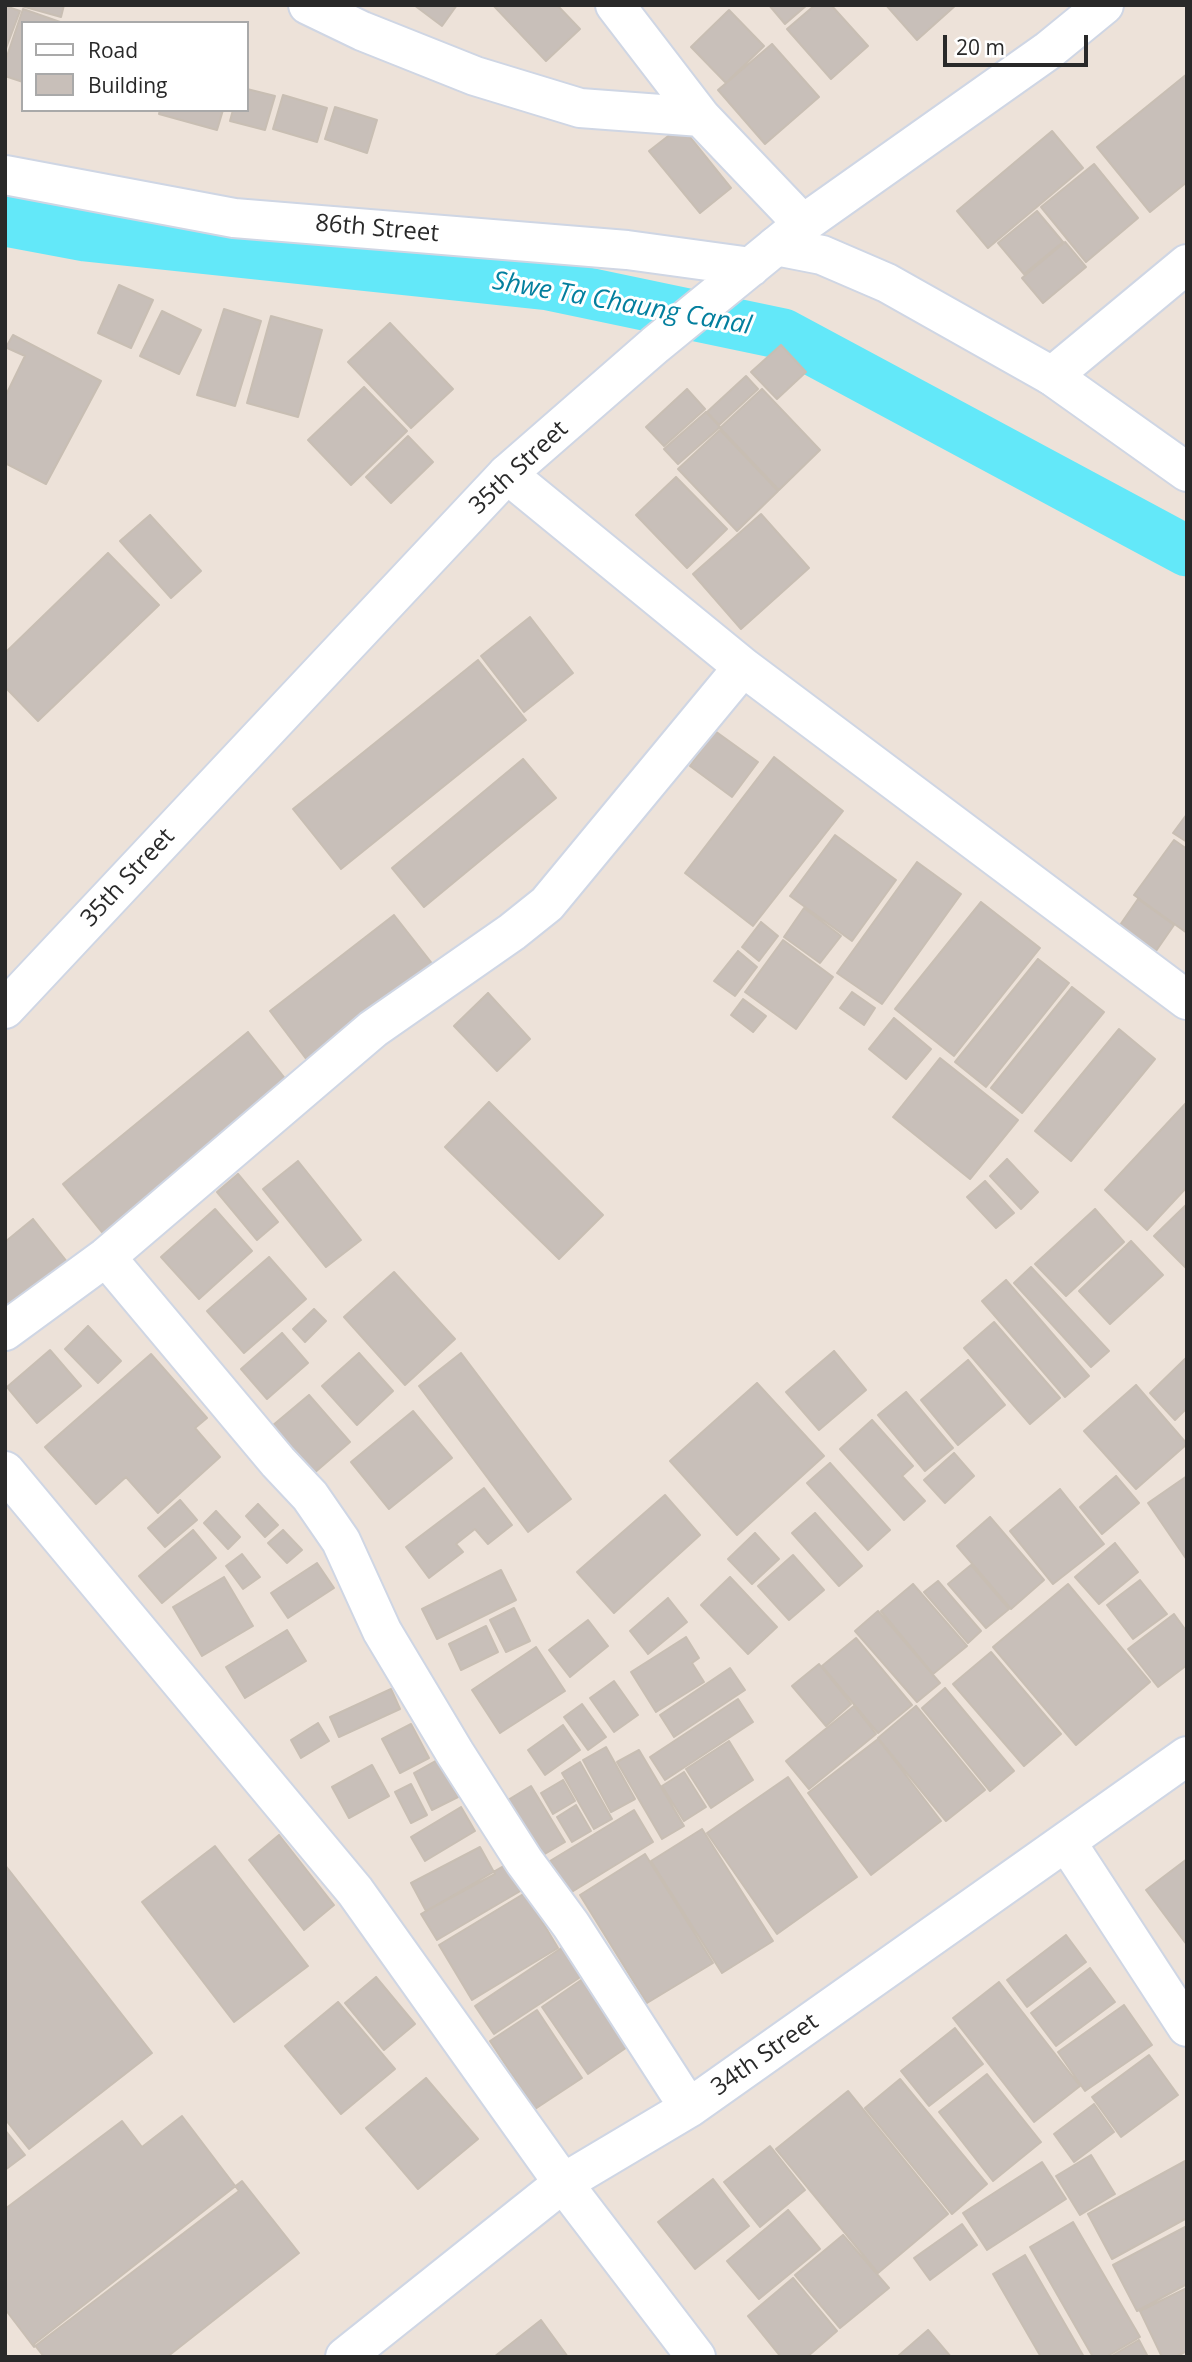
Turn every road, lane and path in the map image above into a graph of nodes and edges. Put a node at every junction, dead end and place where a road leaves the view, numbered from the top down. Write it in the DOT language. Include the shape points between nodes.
graph roads {
  1 [pos="308,5"];
  2 [pos="615,5"];
  3 [pos="1104,5"];
  4 [pos="701,117"];
  5 [pos="5,175"];
  6 [pos="777,246"];
  7 [pos="1187,264"];
  8 [pos="1052,376"];
  9 [pos="1187,472"];
  10 [pos="507,474"];
  11 [pos="743,667"];
  12 [pos="1187,1000"];
  13 [pos="5,1009"];
  14 [pos="106,1257"];
  15 [pos="5,1331"];
  16 [pos="5,1471"];
  17 [pos="1187,1756"];
  18 [pos="1067,1843"];
  19 [pos="1187,2027"];
  20 [pos="689,2108"];
  21 [pos="563,2183"];
  22 [pos="345,2357"];
  23 [pos="696,2357"];
  1 -- 4 [label="street" via="362,32 475,76 580,108"];
  2 -- 4 [label="street"];
  3 -- 6 [label="street, 35th Street" via="1049,50"];
  4 -- 6 [label="street"];
  5 -- 6 [label="street, 86th Street" via="234,218 627,250"];
  6 -- 8 [label="street, 86th Street" via="822,255 887,284"];
  6 -- 10 [label="street, 35th Street"];
  7 -- 8 [label="street"];
  8 -- 9 [label="street, 86th Street"];
  10 -- 11 [label="street"];
  10 -- 13 [label="street, 35th Street"];
  11 -- 12 [label="street"];
  11 -- 14 [label="street" via="547,904 373,1029"];
  14 -- 15 [label="street"];
  14 -- 20 [label="street" via="310,1496 455,1753"];
  16 -- 21 [label="street" via="355,1891"];
  17 -- 18 [label="street, 34th Street"];
  18 -- 19 [label="street"];
  18 -- 20 [label="street, 34th Street"];
  20 -- 21 [label="street, 34th Street"];
  21 -- 22 [label="street, 34th Street"];
  21 -- 23 [label="street"];
}
